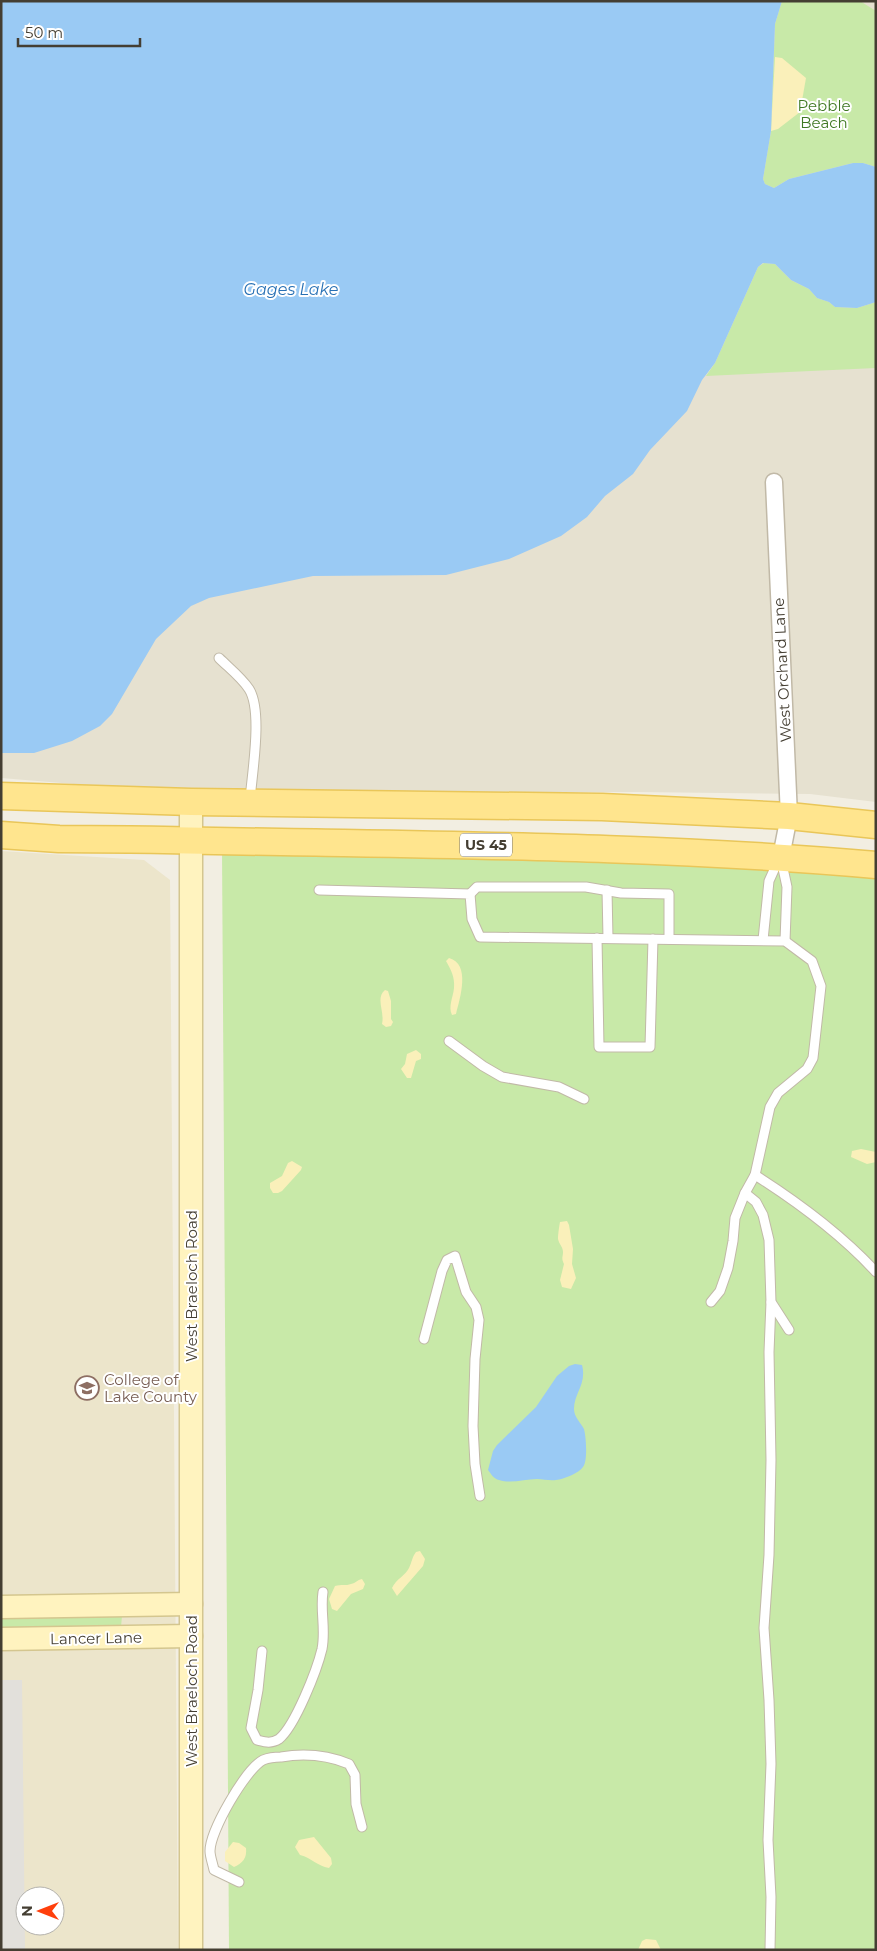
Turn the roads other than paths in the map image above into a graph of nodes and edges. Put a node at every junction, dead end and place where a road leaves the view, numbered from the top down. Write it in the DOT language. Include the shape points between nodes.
graph roads {
  1 [pos="774,482"];
  2 [pos="219,658"];
  3 [pos="1,796"];
  4 [pos="191,802"];
  5 [pos="250,803"];
  6 [pos="789,816"];
  7 [pos="876,825"];
  8 [pos="1,835"];
  9 [pos="191,841"];
  10 [pos="781,857"];
  11 [pos="876,865"];
  12 [pos="318,890"];
  13 [pos="607,890"];
  14 [pos="470,894"];
  15 [pos="597,938"];
  16 [pos="608,938"];
  17 [pos="653,939"];
  18 [pos="669,939"];
  19 [pos="763,940"];
  20 [pos="785,942"];
  21 [pos="449,1041"];
  22 [pos="584,1099"];
  23 [pos="755,1175"];
  24 [pos="745,1192"];
  25 [pos="876,1272"];
  26 [pos="710,1302"];
  27 [pos="771,1302"];
  28 [pos="789,1330"];
  29 [pos="424,1340"];
  30 [pos="480,1496"];
  31 [pos="323,1592"];
  32 [pos="191,1604"];
  33 [pos="1,1607"];
  34 [pos="192,1636"];
  35 [pos="1,1639"];
  36 [pos="262,1651"];
  37 [pos="362,1827"];
  38 [pos="239,1882"];
  39 [pos="191,1950"];
  40 [pos="770,1950"];
  1 -- 6 [label="street, West Orchard Lane"];
  2 -- 5 [label="lane" via="249,689 255,705"];
  3 -- 4 [label="main road"];
  4 -- 5 [label="main road"];
  4 -- 9 [label="street, West Braeloch Road"];
  5 -- 6 [label="main road" via="602,807"];
  6 -- 7 [label="main road"];
  6 -- 10 [label="street, West Orchard Lane"];
  8 -- 9 [label="main road, US 45"];
  9 -- 10 [label="main road, US 45" via="459,845"];
  9 -- 32 [label="street, West Braeloch Road"];
  10 -- 11 [label="main road, US 45"];
  10 -- 19 [label="lane" via="769,881"];
  10 -- 20 [label="lane" via="787,887"];
  12 -- 14 [label="lane"];
  13 -- 14 [label="lane" via="586,887 477,887"];
  13 -- 16 [label="lane"];
  13 -- 18 [label="lane" via="669,894"];
  14 -- 15 [label="lane" via="472,919 480,937"];
  15 -- 16 [label="lane"];
  15 -- 17 [label="lane" via="599,1047 650,1047"];
  16 -- 17 [label="lane"];
  17 -- 18 [label="lane"];
  18 -- 19 [label="lane"];
  19 -- 20 [label="lane"];
  20 -- 23 [label="lane" via="812,961 821,986 813,1058 807,1069 778,1094 770,1107"];
  21 -- 22 [label="lane" via="502,1077 559,1087"];
  23 -- 24 [label="lane"];
  23 -- 25 [label="lane" via="794,1200"];
  24 -- 26 [label="lane" via="735,1218 728,1268 720,1291"];
  24 -- 27 [label="lane" via="763,1215 769,1240"];
  27 -- 28 [label="lane"];
  27 -- 40 [label="lane" via="769,1555 764,1628 771,1764 768,1840"];
  29 -- 30 [label="lane" via="442,1271 447,1260 454,1256 479,1320 473,1426"];
  31 -- 36 [label="lane" via="322,1649 295,1718 279,1738 269,1743 257,1740 251,1728"];
  32 -- 33 [label="street"];
  32 -- 34 [label="street, West Braeloch Road"];
  34 -- 35 [label="street, Lancer Lane"];
  34 -- 39 [label="street, West Braeloch Road"];
  37 -- 38 [label="lane" via="356,1804 355,1775 349,1764 336,1758 297,1754 263,1760 237,1790 218,1823 210,1850 214,1870"];
}
